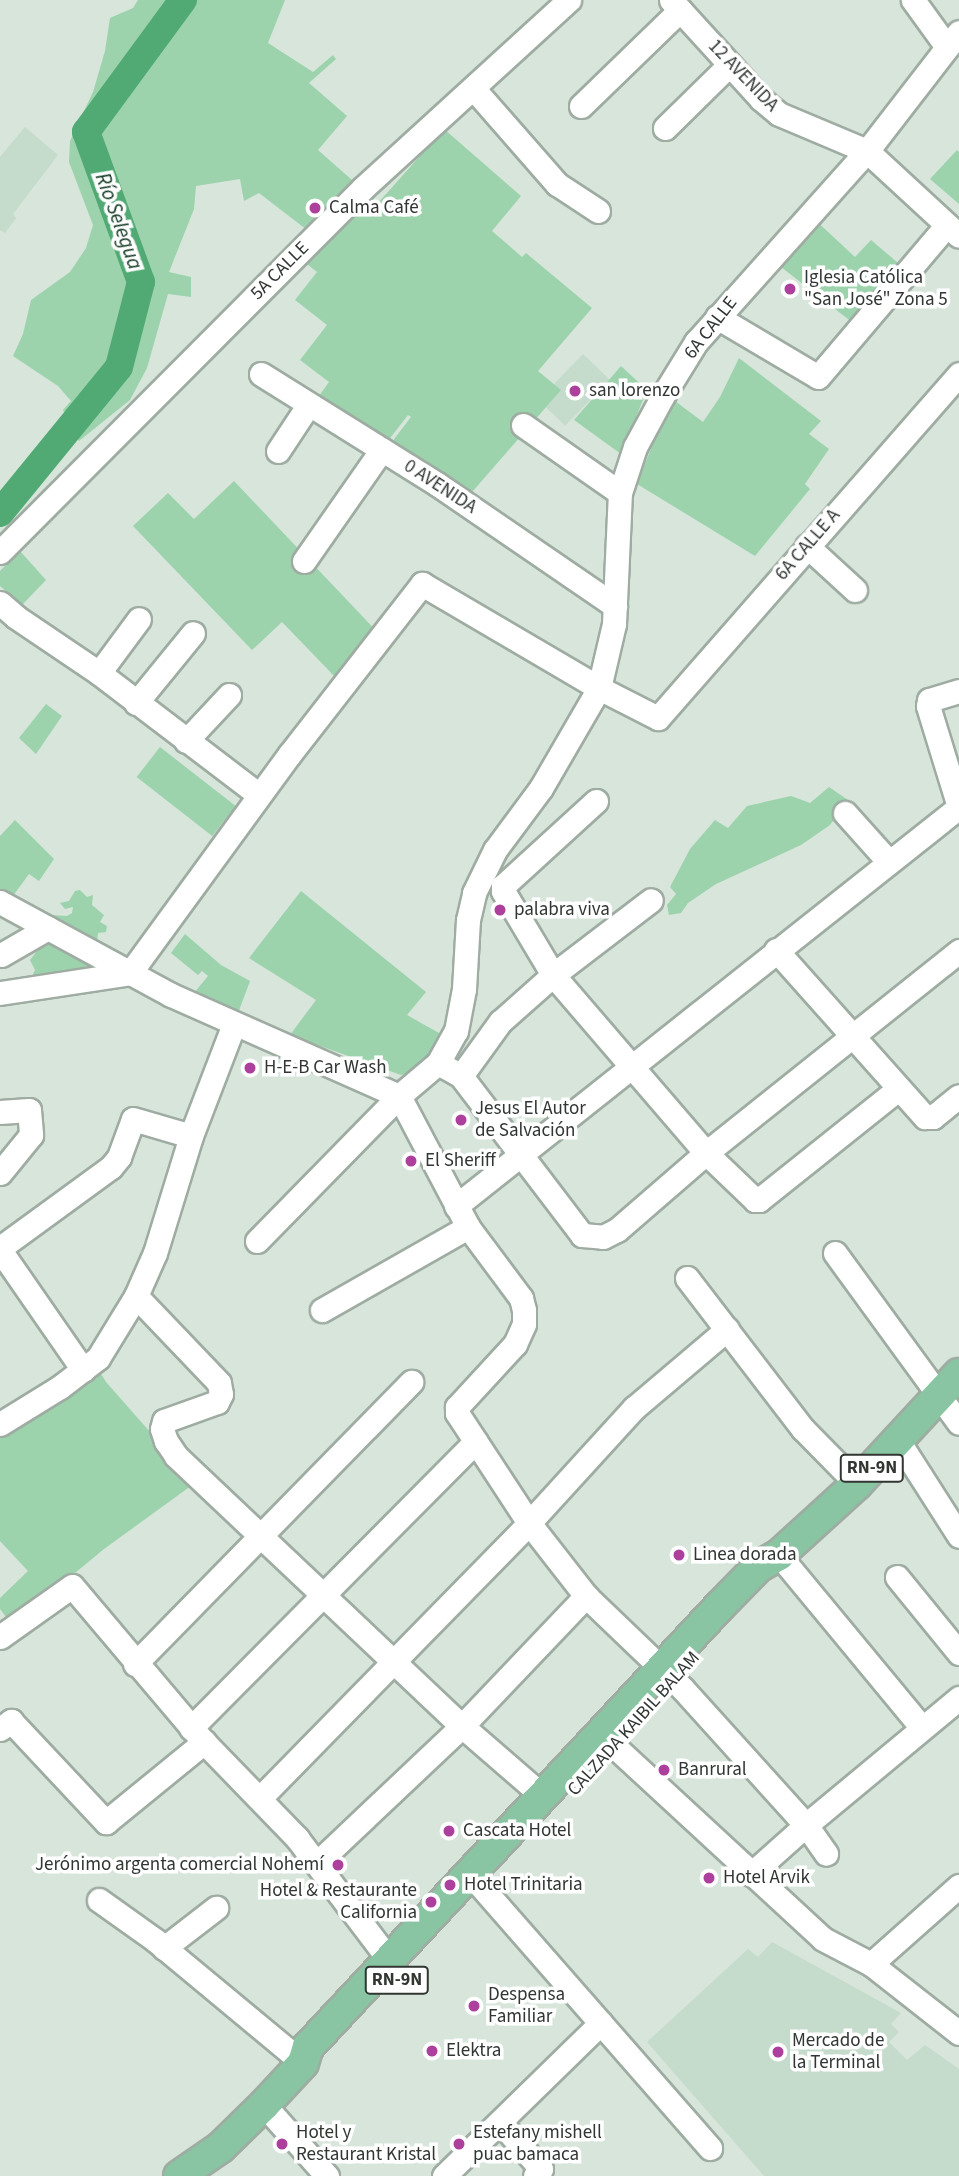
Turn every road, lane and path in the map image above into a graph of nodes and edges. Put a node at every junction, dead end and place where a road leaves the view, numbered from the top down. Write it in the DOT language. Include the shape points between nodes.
graph roads {
  1 [pos="569,0"];
  2 [pos="913,0"];
  3 [pos="675,5"];
  4 [pos="953,40"];
  5 [pos="729,65"];
  6 [pos="473,88"];
  7 [pos="581,106"];
  8 [pos="665,128"];
  9 [pos="867,151"];
  10 [pos="598,211"];
  11 [pos="953,231"];
  12 [pos="717,317"];
  13 [pos="261,373"];
  14 [pos="959,374"];
  15 [pos="309,404"];
  16 [pos="523,425"];
  17 [pos="382,449"];
  18 [pos="278,451"];
  19 [pos="620,494"];
  20 [pos="807,546"];
  21 [pos="0,552"];
  22 [pos="304,561"];
  23 [pos="855,590"];
  24 [pos="0,603"];
  25 [pos="615,606"];
  26 [pos="139,620"];
  27 [pos="193,633"];
  28 [pos="99,673"];
  29 [pos="599,688"];
  30 [pos="959,691"];
  31 [pos="229,695"];
  32 [pos="136,703"];
  33 [pos="186,741"];
  34 [pos="259,795"];
  35 [pos="596,800"];
  36 [pos="959,807"];
  37 [pos="845,813"];
  38 [pos="888,861"];
  39 [pos="651,900"];
  40 [pos="0,902"];
  41 [pos="48,928"];
  42 [pos="776,950"];
  43 [pos="959,951"];
  44 [pos="1,956"];
  45 [pos="130,973"];
  46 [pos="553,975"];
  47 [pos="0,993"];
  48 [pos="234,1024"];
  49 [pos="853,1035"];
  50 [pos="438,1063"];
  51 [pos="630,1068"];
  52 [pos="461,1076"];
  53 [pos="898,1089"];
  54 [pos="399,1096"];
  55 [pos="959,1096"];
  56 [pos="0,1112"];
  57 [pos="191,1136"];
  58 [pos="522,1152"];
  59 [pos="706,1153"];
  60 [pos="0,1172"];
  61 [pos="456,1206"];
  62 [pos="468,1227"];
  63 [pos="257,1241"];
  64 [pos="0,1249"];
  65 [pos="835,1253"];
  66 [pos="687,1278"];
  67 [pos="136,1296"];
  68 [pos="322,1310"];
  69 [pos="727,1329"];
  70 [pos="83,1370"];
  71 [pos="411,1382"];
  72 [pos="950,1384"];
  73 [pos="0,1423"];
  74 [pos="959,1423"];
  75 [pos="897,1439"];
  76 [pos="476,1440"];
  77 [pos="857,1484"];
  78 [pos="529,1523"];
  79 [pos="258,1536"];
  80 [pos="959,1536"];
  81 [pos="779,1555"];
  82 [pos="897,1577"];
  83 [pos="324,1594"];
  84 [pos="586,1595"];
  85 [pos="1,1635"];
  86 [pos="959,1653"];
  87 [pos="393,1661"];
  88 [pos="135,1664"];
  89 [pos="667,1674"];
  90 [pos="959,1698"];
  91 [pos="462,1726"];
  92 [pos="922,1728"];
  93 [pos="0,1730"];
  94 [pos="198,1735"];
  95 [pos="614,1746"];
  96 [pos="544,1797"];
  97 [pos="260,1798"];
  98 [pos="806,1825"];
  99 [pos="826,1854"];
  100 [pos="317,1863"];
  101 [pos="751,1874"];
  102 [pos="478,1882"];
  103 [pos="959,1886"];
  104 [pos="99,1900"];
  105 [pos="216,1908"];
  106 [pos="164,1948"];
  107 [pos="390,1961"];
  108 [pos="871,1964"];
  109 [pos="601,2023"];
  110 [pos="959,2033"];
  111 [pos="303,2063"];
  112 [pos="264,2105"];
  113 [pos="500,2122"];
  114 [pos="710,2148"];
  115 [pos="179,2176"];
  116 [pos="327,2176"];
  117 [pos="444,2176"];
  118 [pos="535,2176"];
  1 -- 6 [label="street, 5A CALLE"];
  2 -- 4 [label="street"];
  3 -- 5 [label="street, 12 AVENIDA"];
  3 -- 7 [label="street"];
  4 -- 9 [label="street, 6A CALLE"];
  5 -- 8 [label="street"];
  5 -- 9 [label="street, 12 AVENIDA" via="779,114"];
  6 -- 10 [label="street" via="557,184"];
  6 -- 21 [label="street, 5A CALLE" via="363,188"];
  9 -- 11 [label="street, 12 AVENIDA"];
  9 -- 12 [label="street, 6A CALLE"];
  11 -- 12 [label="street" via="818,377"];
  12 -- 19 [label="street, 6A CALLE" via="662,397 635,447"];
  13 -- 15 [label="street, 0 AVENIDA"];
  14 -- 20 [label="street, 6A CALLE A"];
  15 -- 17 [label="street, 0 AVENIDA"];
  15 -- 18 [label="street"];
  16 -- 19 [label="street"];
  17 -- 22 [label="street"];
  17 -- 25 [label="street, 0 AVENIDA"];
  19 -- 25 [label="street, 6A CALLE"];
  20 -- 23 [label="street"];
  20 -- 29 [label="street, 6A CALLE A" via="658,718"];
  24 -- 28 [label="street"];
  25 -- 29 [label="street, 6A CALLE"];
  26 -- 28 [label="street"];
  27 -- 32 [label="street"];
  28 -- 32 [label="street"];
  29 -- 34 [label="street" via="422,584"];
  29 -- 50 [label="street, 6A CALLE" via="541,788 495,850 474,893 457,1031"];
  30 -- 36 [label="street" via="929,700 928,706"];
  31 -- 33 [label="street"];
  32 -- 33 [label="street"];
  33 -- 34 [label="street"];
  34 -- 45 [label="street"];
  35 -- 46 [label="street" via="502,888"];
  36 -- 38 [label="street"];
  37 -- 38 [label="street"];
  38 -- 42 [label="street"];
  39 -- 46 [label="street"];
  40 -- 41 [label="street"];
  41 -- 44 [label="street"];
  41 -- 45 [label="street"];
  42 -- 49 [label="street"];
  42 -- 51 [label="street"];
  43 -- 49 [label="street"];
  45 -- 47 [label="street"];
  45 -- 48 [label="street"];
  46 -- 51 [label="street"];
  46 -- 52 [label="street" via="500,1023"];
  48 -- 54 [label="street"];
  48 -- 57 [label="street"];
  49 -- 53 [label="street"];
  49 -- 59 [label="street"];
  50 -- 52 [label="street"];
  50 -- 54 [label="street, 6A CALLE"];
  51 -- 58 [label="street"];
  51 -- 59 [label="street"];
  52 -- 58 [label="street"];
  53 -- 55 [label="street" via="926,1118"];
  53 -- 59 [label="street" via="759,1200"];
  54 -- 61 [label="street"];
  54 -- 63 [label="street, 6A CALLE"];
  56 -- 60 [label="street" via="29,1110 31,1135"];
  57 -- 64 [label="street" via="133,1119 111,1167"];
  57 -- 67 [label="street" via="155,1253"];
  58 -- 59 [label="street" via="582,1235 598,1238 617,1230"];
  58 -- 61 [label="street"];
  61 -- 62 [label="street"];
  62 -- 68 [label="street"];
  62 -- 76 [label="street" via="521,1298 524,1310 524,1324 514,1344 457,1407"];
  64 -- 70 [label="street"];
  65 -- 72 [label="street"];
  66 -- 69 [label="street"];
  67 -- 70 [label="street" via="99,1358"];
  67 -- 79 [label="street" via="219,1382 217,1402 164,1421 166,1441"];
  69 -- 77 [label="street" via="803,1429"];
  69 -- 78 [label="street" via="634,1408"];
  70 -- 73 [label="street"];
  71 -- 79 [label="street"];
  72 -- 74 [label="street"];
  72 -- 75 [label="main road, CALZADA KAIBIL BALAM / RN-9N"];
  75 -- 77 [label="main road, CALZADA KAIBIL BALAM / RN-9N"];
  75 -- 80 [label="street"];
  76 -- 78 [label="street"];
  76 -- 83 [label="street"];
  77 -- 81 [label="main road, CALZADA KAIBIL BALAM / RN-9N"];
  78 -- 84 [label="street"];
  78 -- 87 [label="street"];
  79 -- 83 [label="street"];
  79 -- 88 [label="street"];
  81 -- 89 [label="main road, CALZADA KAIBIL BALAM / RN-9N" via="758,1567"];
  81 -- 92 [label="street"];
  82 -- 86 [label="street"];
  83 -- 87 [label="street"];
  83 -- 94 [label="street"];
  84 -- 89 [label="street"];
  84 -- 91 [label="street"];
  85 -- 88 [label="street" via="71,1586"];
  87 -- 91 [label="street"];
  87 -- 97 [label="street"];
  88 -- 94 [label="street"];
  89 -- 95 [label="main road, CALZADA KAIBIL BALAM / RN-9N"];
  89 -- 96 [label="main road, CALZADA KAIBIL BALAM / RN-9N"];
  89 -- 98 [label="street"];
  90 -- 92 [label="street"];
  91 -- 96 [label="street"];
  91 -- 100 [label="street"];
  92 -- 98 [label="street"];
  93 -- 94 [label="street" via="11,1721 106,1822"];
  94 -- 97 [label="street"];
  95 -- 101 [label="street"];
  95 -- 102 [label="main road, CALZADA KAIBIL BALAM / RN-9N"];
  96 -- 102 [label="main road, CALZADA KAIBIL BALAM / RN-9N"];
  97 -- 100 [label="street"];
  98 -- 99 [label="street"];
  98 -- 101 [label="street"];
  100 -- 107 [label="street"];
  101 -- 108 [label="street" via="823,1939"];
  102 -- 107 [label="main road, CALZADA KAIBIL BALAM / RN-9N"];
  102 -- 109 [label="street"];
  102 -- 111 [label="main road, CALZADA KAIBIL BALAM / RN-9N" via="324,2057"];
  103 -- 108 [label="street"];
  104 -- 106 [label="street"];
  105 -- 106 [label="street"];
  106 -- 111 [label="street"];
  107 -- 111 [label="main road, CALZADA KAIBIL BALAM / RN-9N" via="308,2047"];
  108 -- 110 [label="street"];
  109 -- 113 [label="street"];
  109 -- 114 [label="street"];
  111 -- 112 [label="main road, CALZADA KAIBIL BALAM / RN-9N"];
  112 -- 115 [label="main road, CALZADA KAIBIL BALAM / RN-9N" via="221,2147"];
  112 -- 116 [label="street"];
  113 -- 117 [label="street"];
  113 -- 118 [label="street" via="541,2169"];
}
